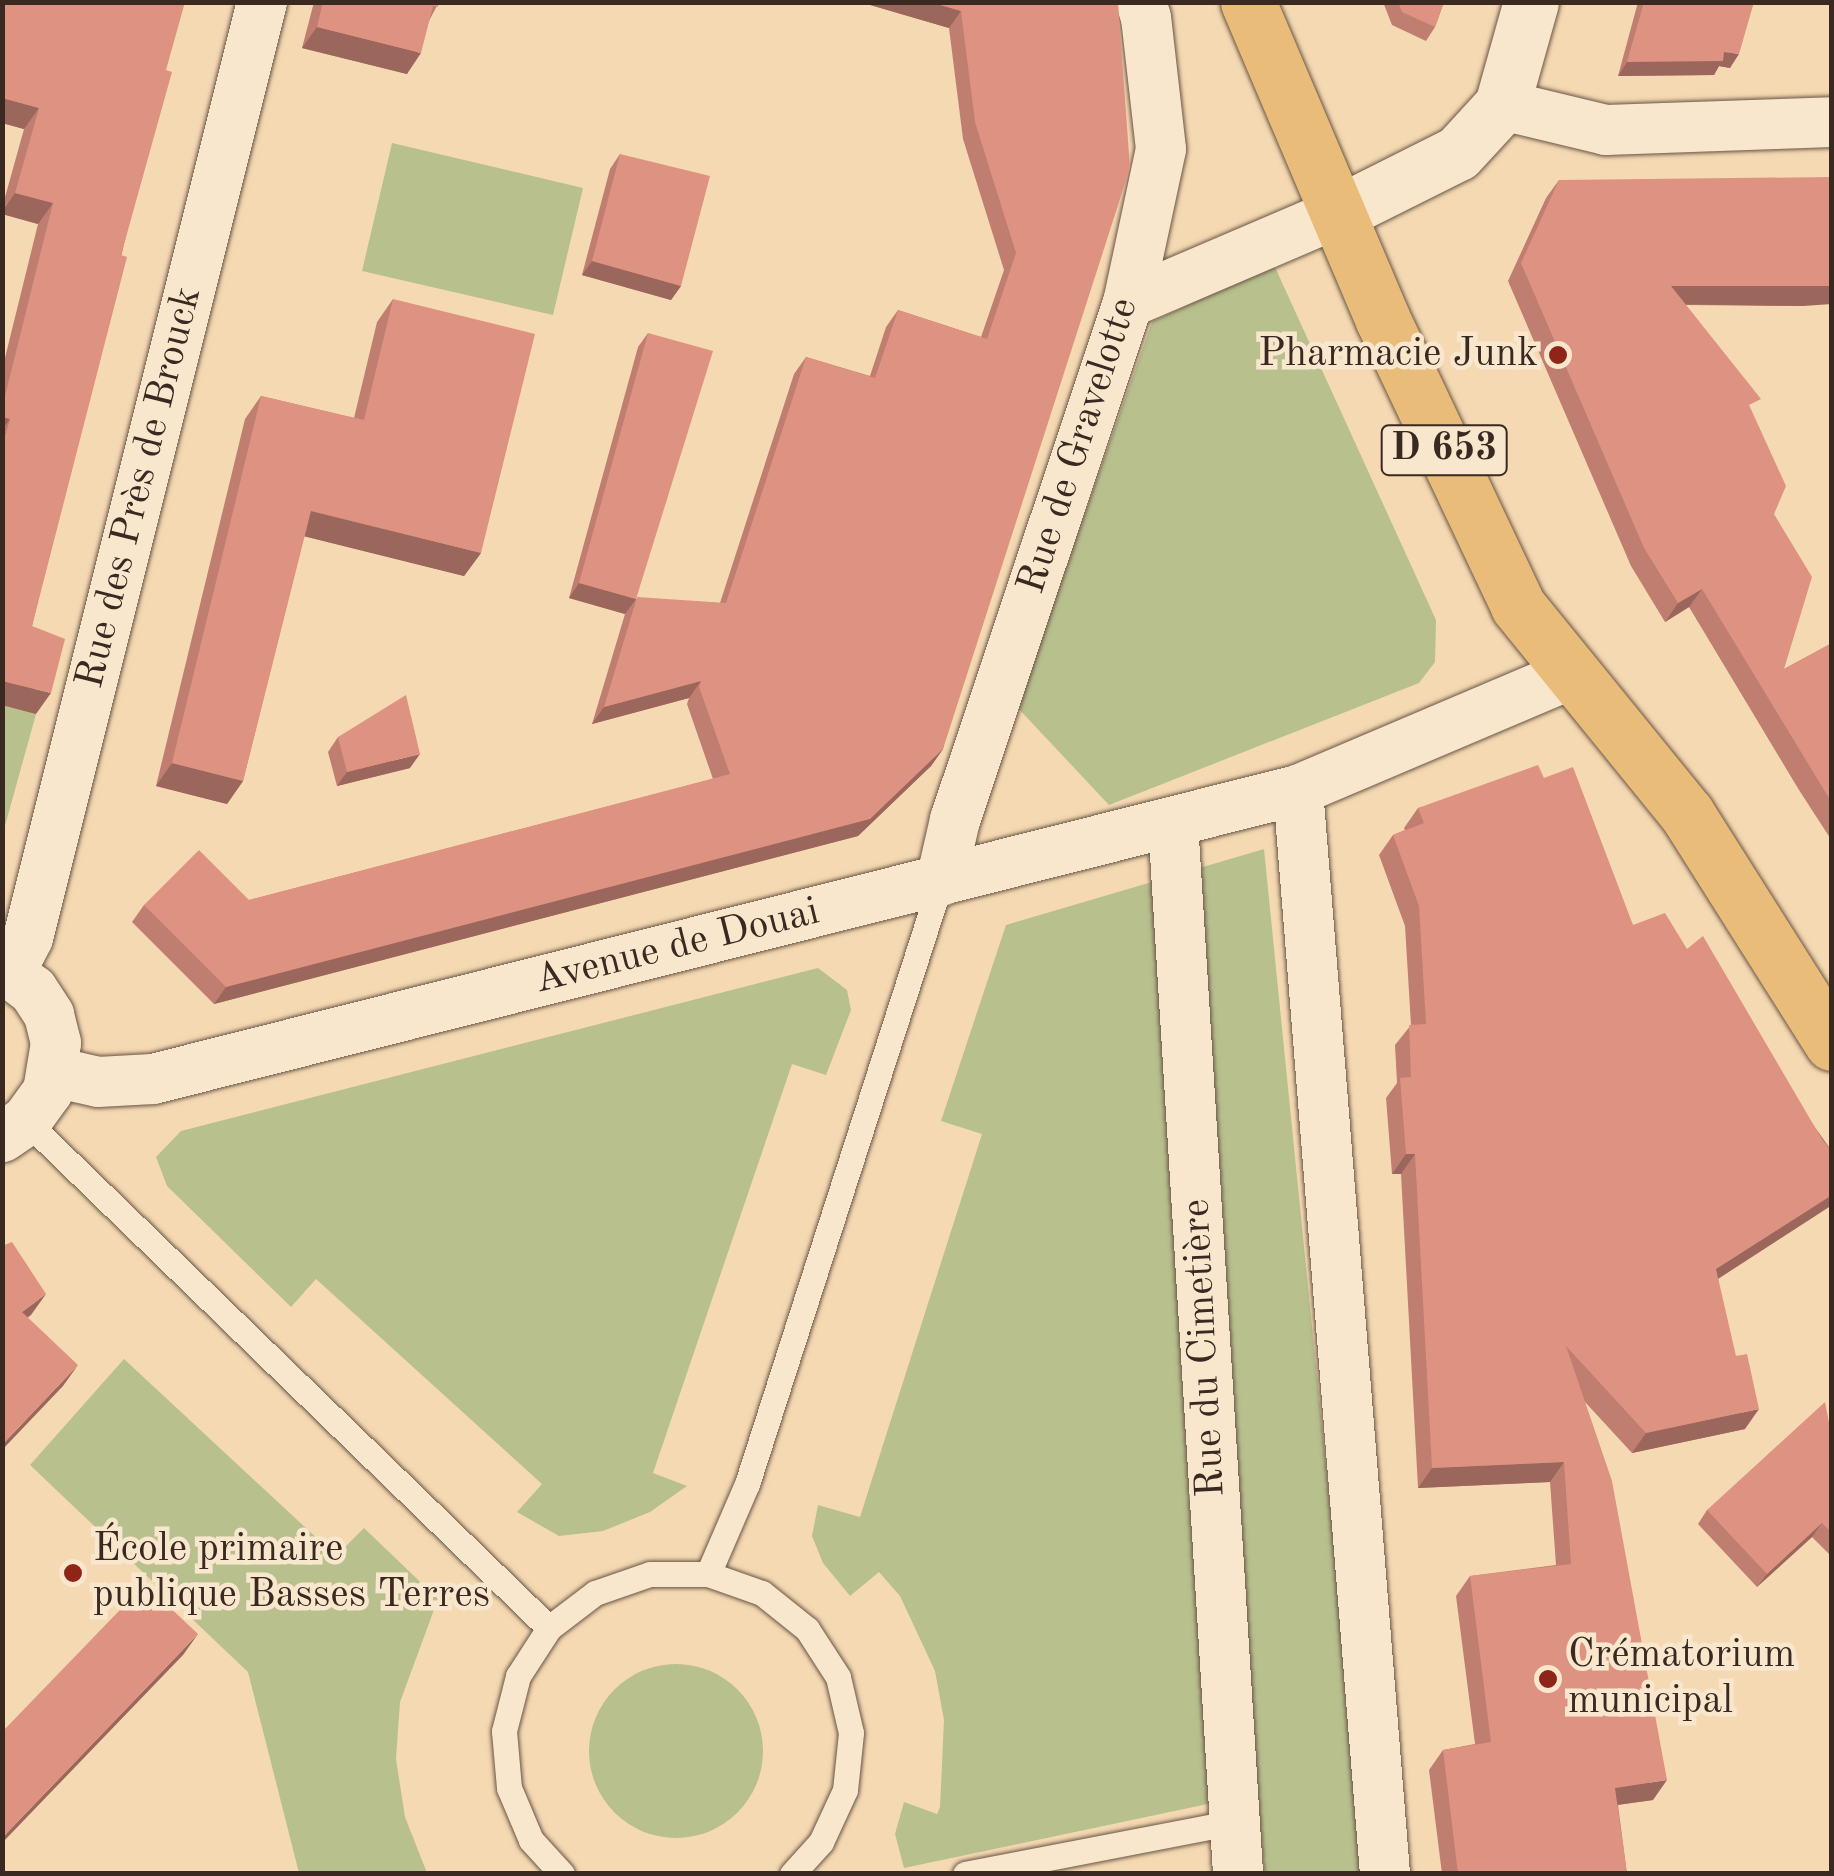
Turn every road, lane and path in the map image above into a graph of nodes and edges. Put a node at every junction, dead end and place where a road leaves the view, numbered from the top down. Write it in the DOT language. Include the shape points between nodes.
graph roads {
  1 [pos="262,2"];
  2 [pos="1140,2"];
  3 [pos="1248,2"];
  4 [pos="1531,2"];
  5 [pos="1502,105"];
  6 [pos="1832,122"];
  7 [pos="1336,214"];
  8 [pos="1128,303"];
  9 [pos="1574,673"];
  10 [pos="1298,790"];
  11 [pos="1174,822"];
  12 [pos="941,881"];
  13 [pos="7,969"];
  14 [pos="1832,1044"];
  15 [pos="54,1072"];
  16 [pos="14,1129"];
  17 [pos="708,1574"];
  18 [pos="549,1628"];
  19 [pos="1234,1822"];
  20 [pos="562,1874"];
  21 [pos="792,1874"];
  22 [pos="966,1874"];
  23 [pos="1238,1874"];
  24 [pos="1385,1874"];
  1 -- 13 [label="street, Rue des Près de Brouck" via="33,918"];
  2 -- 8 [label="street, Rue de Gravelotte" via="1161,149"];
  3 -- 7 [label="main road, D 653"];
  4 -- 5 [label="street"];
  5 -- 6 [label="street" via="1606,130"];
  5 -- 7 [label="street" via="1458,153"];
  7 -- 8 [label="street"];
  7 -- 9 [label="main road, D 653" via="1518,606"];
  8 -- 12 [label="street, Rue de Gravelotte" via="955,820"];
  9 -- 10 [label="street, Avenue de Douai"];
  9 -- 14 [label="main road, D 653" via="1687,814"];
  10 -- 11 [label="street, Avenue de Douai"];
  10 -- 24 [label="street"];
  11 -- 12 [label="street, Avenue de Douai"];
  11 -- 19 [label="street, Rue du Cimetière"];
  12 -- 15 [label="street, Avenue de Douai" via="153,1079 98,1082"];
  12 -- 17 [label="lane" via="746,1484"];
  13 -- 15 [label="street" via="33,990 49,1015"];
  15 -- 16 [label="street" via="48,1091"];
  16 -- 18 [label="lane" via="87,1176"];
  17 -- 18 [label="lane" via="650,1574 595,1592"];
  17 -- 21 [label="lane" via="778,1605 807,1629 838,1677 851,1733 845,1790 821,1842"];
  18 -- 20 [label="lane" via="518,1676 504,1731 508,1788 531,1840"];
  19 -- 22 [label="lane"];
  19 -- 23 [label="street, Rue du Cimetière"];
}
